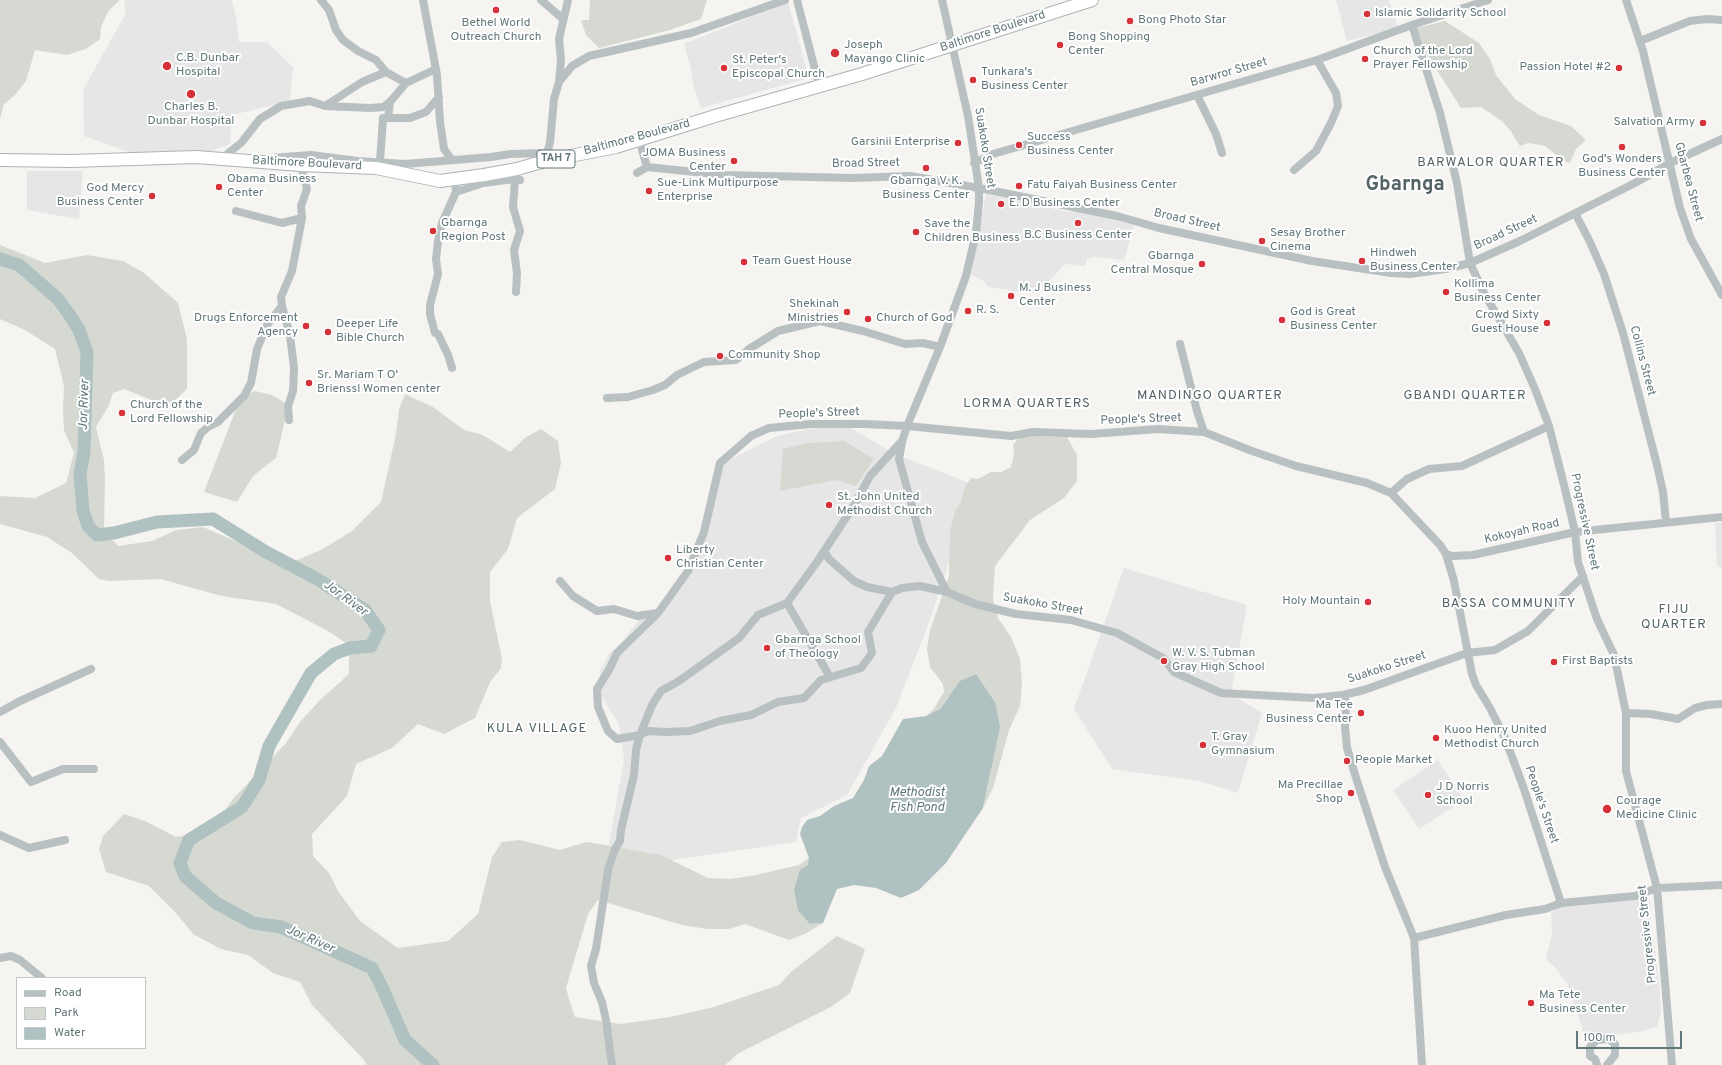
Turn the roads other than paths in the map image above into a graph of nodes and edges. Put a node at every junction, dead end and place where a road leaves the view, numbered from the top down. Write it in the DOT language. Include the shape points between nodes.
graph roads {
  1 [pos="321,0"];
  2 [pos="423,0"];
  3 [pos="541,0"];
  4 [pos="568,0"];
  5 [pos="785,0"];
  6 [pos="797,0"];
  7 [pos="942,0"];
  8 [pos="1092,0"];
  9 [pos="1488,0"];
  10 [pos="1626,0"];
  11 [pos="563,19"];
  12 [pos="1722,20"];
  13 [pos="1412,25"];
  14 [pos="1640,41"];
  15 [pos="951,46"];
  16 [pos="1317,60"];
  17 [pos="436,69"];
  18 [pos="386,72"];
  19 [pos="559,82"];
  20 [pos="406,83"];
  21 [pos="819,85"];
  22 [pos="1197,95"];
  23 [pos="438,97"];
  24 [pos="390,102"];
  25 [pos="324,106"];
  26 [pos="388,118"];
  27 [pos="1722,139"];
  28 [pos="639,140"];
  29 [pos="1222,153"];
  30 [pos="226,155"];
  31 [pos="196,156"];
  32 [pos="546,157"];
  33 [pos="0,160"];
  34 [pos="452,160"];
  35 [pos="380,162"];
  36 [pos="974,163"];
  37 [pos="1670,163"];
  38 [pos="301,165"];
  39 [pos="647,167"];
  40 [pos="1294,170"];
  41 [pos="637,173"];
  42 [pos="455,179"];
  43 [pos="979,188"];
  44 [pos="456,192"];
  45 [pos="236,211"];
  46 [pos="1575,213"];
  47 [pos="302,218"];
  48 [pos="1470,263"];
  49 [pos="516,292"];
  50 [pos="1722,295"];
  51 [pos="282,306"];
  52 [pos="1180,344"];
  53 [pos="940,347"];
  54 [pos="452,368"];
  55 [pos="607,398"];
  56 [pos="289,420"];
  57 [pos="907,426"];
  58 [pos="1549,426"];
  59 [pos="1204,432"];
  60 [pos="902,442"];
  61 [pos="182,460"];
  62 [pos="1391,493"];
  63 [pos="1722,517"];
  64 [pos="1666,522"];
  65 [pos="1574,532"];
  66 [pos="824,552"];
  67 [pos="1446,554"];
  68 [pos="1583,576"];
  69 [pos="560,581"];
  70 [pos="892,592"];
  71 [pos="946,592"];
  72 [pos="787,603"];
  73 [pos="658,613"];
  74 [pos="1467,653"];
  75 [pos="91,669"];
  76 [pos="830,677"];
  77 [pos="1343,695"];
  78 [pos="1722,704"];
  79 [pos="0,712"];
  80 [pos="1626,713"];
  81 [pos="640,735"];
  82 [pos="0,742"];
  83 [pos="94,768"];
  84 [pos="0,835"];
  85 [pos="65,840"];
  86 [pos="1722,885"];
  87 [pos="1657,888"];
  88 [pos="1561,903"];
  89 [pos="1414,938"];
  90 [pos="0,958"];
  91 [pos="41,977"];
  92 [pos="612,1065"];
  93 [pos="1422,1065"];
  94 [pos="1598,1065"];
  95 [pos="1607,1065"];
  96 [pos="1672,1065"];
  1 -- 18 [label="street" via="329,10 336,30 343,40 376,60"];
  2 -- 17 [label="street"];
  3 -- 11 [label="street"];
  4 -- 11 [label="street"];
  5 -- 19 [label="street" via="691,33 590,56 572,66"];
  6 -- 21 [label="street"];
  7 -- 15 [label="street, Suakoko Street"];
  8 -- 15 [label="highway, Baltimore Boulevard / TAH 7"];
  9 -- 13 [label="street, Barwror Street"];
  10 -- 14 [label="street, Gbarbea Street"];
  11 -- 19 [label="street" via="559,39"];
  12 -- 14 [label="street" via="1690,21"];
  13 -- 16 [label="street, Barwror Street"];
  13 -- 48 [label="street, Progressive Street" via="1440,113 1457,183"];
  14 -- 37 [label="street, Gbarbea Street"];
  15 -- 21 [label="highway, Baltimore Boulevard / TAH 7"];
  15 -- 36 [label="street, Suakoko Street" via="968,116"];
  16 -- 22 [label="street, Barwror Street"];
  16 -- 40 [label="street" via="1336,93 1338,106 1316,151"];
  17 -- 20 [label="street"];
  17 -- 23 [label="street"];
  18 -- 20 [label="street"];
  18 -- 25 [label="street" via="362,82"];
  19 -- 32 [label="street" via="554,99 550,143"];
  20 -- 24 [label="street"];
  21 -- 28 [label="highway, Baltimore Boulevard / TAH 7"];
  22 -- 29 [label="street" via="1216,134"];
  22 -- 36 [label="street, Barwror Street" via="993,154"];
  23 -- 26 [label="street" via="426,112 410,118"];
  23 -- 34 [label="street" via="444,149"];
  24 -- 25 [label="street" via="383,107 371,108"];
  24 -- 26 [label="street"];
  25 -- 30 [label="street" via="310,101 282,106 260,119 241,143"];
  26 -- 35 [label="street" via="383,118"];
  27 -- 37 [label="street, Broad Street"];
  28 -- 32 [label="highway, Baltimore Boulevard / TAH 7" via="616,147"];
  28 -- 39 [label="street"];
  30 -- 31 [label="street"];
  30 -- 35 [label="street" via="247,159 311,155"];
  31 -- 33 [label="highway, Baltimore Boulevard / TAH 7" via="72,161"];
  31 -- 38 [label="highway, Baltimore Boulevard / TAH 7"];
  32 -- 34 [label="street" via="510,154"];
  32 -- 42 [label="highway, Baltimore Boulevard / TAH 7" via="517,169"];
  34 -- 35 [label="street" via="406,164"];
  36 -- 43 [label="street, Suakoko Street"];
  37 -- 46 [label="street, Broad Street"];
  37 -- 50 [label="street, Gbarbea Street" via="1680,208 1691,239"];
  38 -- 42 [label="highway, Baltimore Boulevard / TAH 7" via="376,168 440,181"];
  38 -- 47 [label="street" via="307,189 301,206"];
  39 -- 41 [label="street"];
  39 -- 43 [label="street, Broad Street" via="724,175 852,178 910,176"];
  42 -- 44 [label="street"];
  43 -- 48 [label="street, Broad Street" via="1117,216 1159,228 1312,261 1391,274 1446,269"];
  43 -- 53 [label="street, Suakoko Street" via="976,234 966,276"];
  44 -- 49 [label="street" via="483,183 518,180 513,207 520,231 514,250"];
  44 -- 54 [label="street" via="442,223 436,259 438,274 430,305 435,333 438,334"];
  45 -- 47 [label="street" via="282,223"];
  46 -- 48 [label="street, Broad Street"];
  46 -- 64 [label="street, Collins Street" via="1604,274 1623,333 1657,465"];
  47 -- 51 [label="street" via="292,272 282,297"];
  48 -- 58 [label="street, Progressive Street" via="1484,293 1519,353 1536,389"];
  51 -- 56 [label="street" via="290,335 294,368 293,391 288,406"];
  51 -- 61 [label="street" via="267,325 257,349 251,383 244,396 218,422 201,433 194,450"];
  52 -- 59 [label="street"];
  53 -- 55 [label="street" via="923,343 905,344 820,321 778,331 736,360 704,362 659,388 628,397"];
  53 -- 57 [label="street, Suakoko Street"];
  57 -- 59 [label="street, People's Street" via="1011,436 1032,432 1091,434 1158,429"];
  57 -- 60 [label="street, Suakoko Street"];
  57 -- 73 [label="street, People's Street" via="811,424 769,428 751,436 720,463 704,532 688,571"];
  58 -- 62 [label="street" via="1462,466 1429,469 1407,479"];
  58 -- 65 [label="street, Progressive Street"];
  59 -- 62 [label="street, People's Street" via="1296,466 1367,483"];
  60 -- 66 [label="street" via="870,476"];
  60 -- 71 [label="street, Suakoko Street" via="899,459 908,498 922,542"];
  62 -- 67 [label="street, People's Street"];
  63 -- 64 [label="street, Kokoyah Road"];
  64 -- 65 [label="street, Kokoyah Road"];
  65 -- 67 [label="street, Kokoyah Road" via="1473,555"];
  65 -- 68 [label="street, Progressive Street" via="1578,562"];
  66 -- 70 [label="street" via="854,582"];
  66 -- 72 [label="street"];
  67 -- 74 [label="street, People's Street" via="1454,581"];
  68 -- 74 [label="street, Suakoko Street" via="1528,631 1495,650"];
  68 -- 80 [label="street, Progressive Street" via="1597,619 1614,655"];
  69 -- 73 [label="street" via="573,596 597,611 614,609 637,616"];
  70 -- 71 [label="street" via="920,586"];
  70 -- 76 [label="street" via="868,632 872,653 861,668"];
  71 -- 77 [label="street, Suakoko Street" via="975,604 1016,614 1071,620 1117,633 1163,658 1174,672 1221,693 1314,698"];
  72 -- 76 [label="street"];
  72 -- 81 [label="street" via="758,615 739,638 661,691 652,705"];
  73 -- 81 [label="street, People's Street" via="617,653 597,688 598,707 608,731 617,739"];
  74 -- 77 [label="street, Suakoko Street" via="1364,690"];
  74 -- 88 [label="street, People's Street" via="1476,685 1505,738"];
  75 -- 79 [label="street"];
  76 -- 81 [label="street" via="821,680 804,698 778,702 751,715 720,721 690,731 648,730"];
  77 -- 89 [label="street" via="1346,702 1347,748 1385,867"];
  78 -- 80 [label="street" via="1695,708 1678,719"];
  80 -- 87 [label="street, Progressive Street" via="1626,771"];
  81 -- 92 [label="street" via="620,842 608,870 591,966 606,1020"];
  82 -- 83 [label="street" via="31,782 64,769"];
  84 -- 85 [label="street" via="29,848"];
  86 -- 87 [label="street"];
  87 -- 88 [label="street" via="1635,896"];
  87 -- 96 [label="street, Progressive Street"];
  88 -- 89 [label="street" via="1545,909 1506,915"];
  89 -- 93 [label="street"];
  90 -- 91 [label="street" via="12,956"];
  94 -- 95 [label="street" via="1590,1056 1590,1047 1597,1040 1609,1039 1615,1044 1615,1055"];
}
